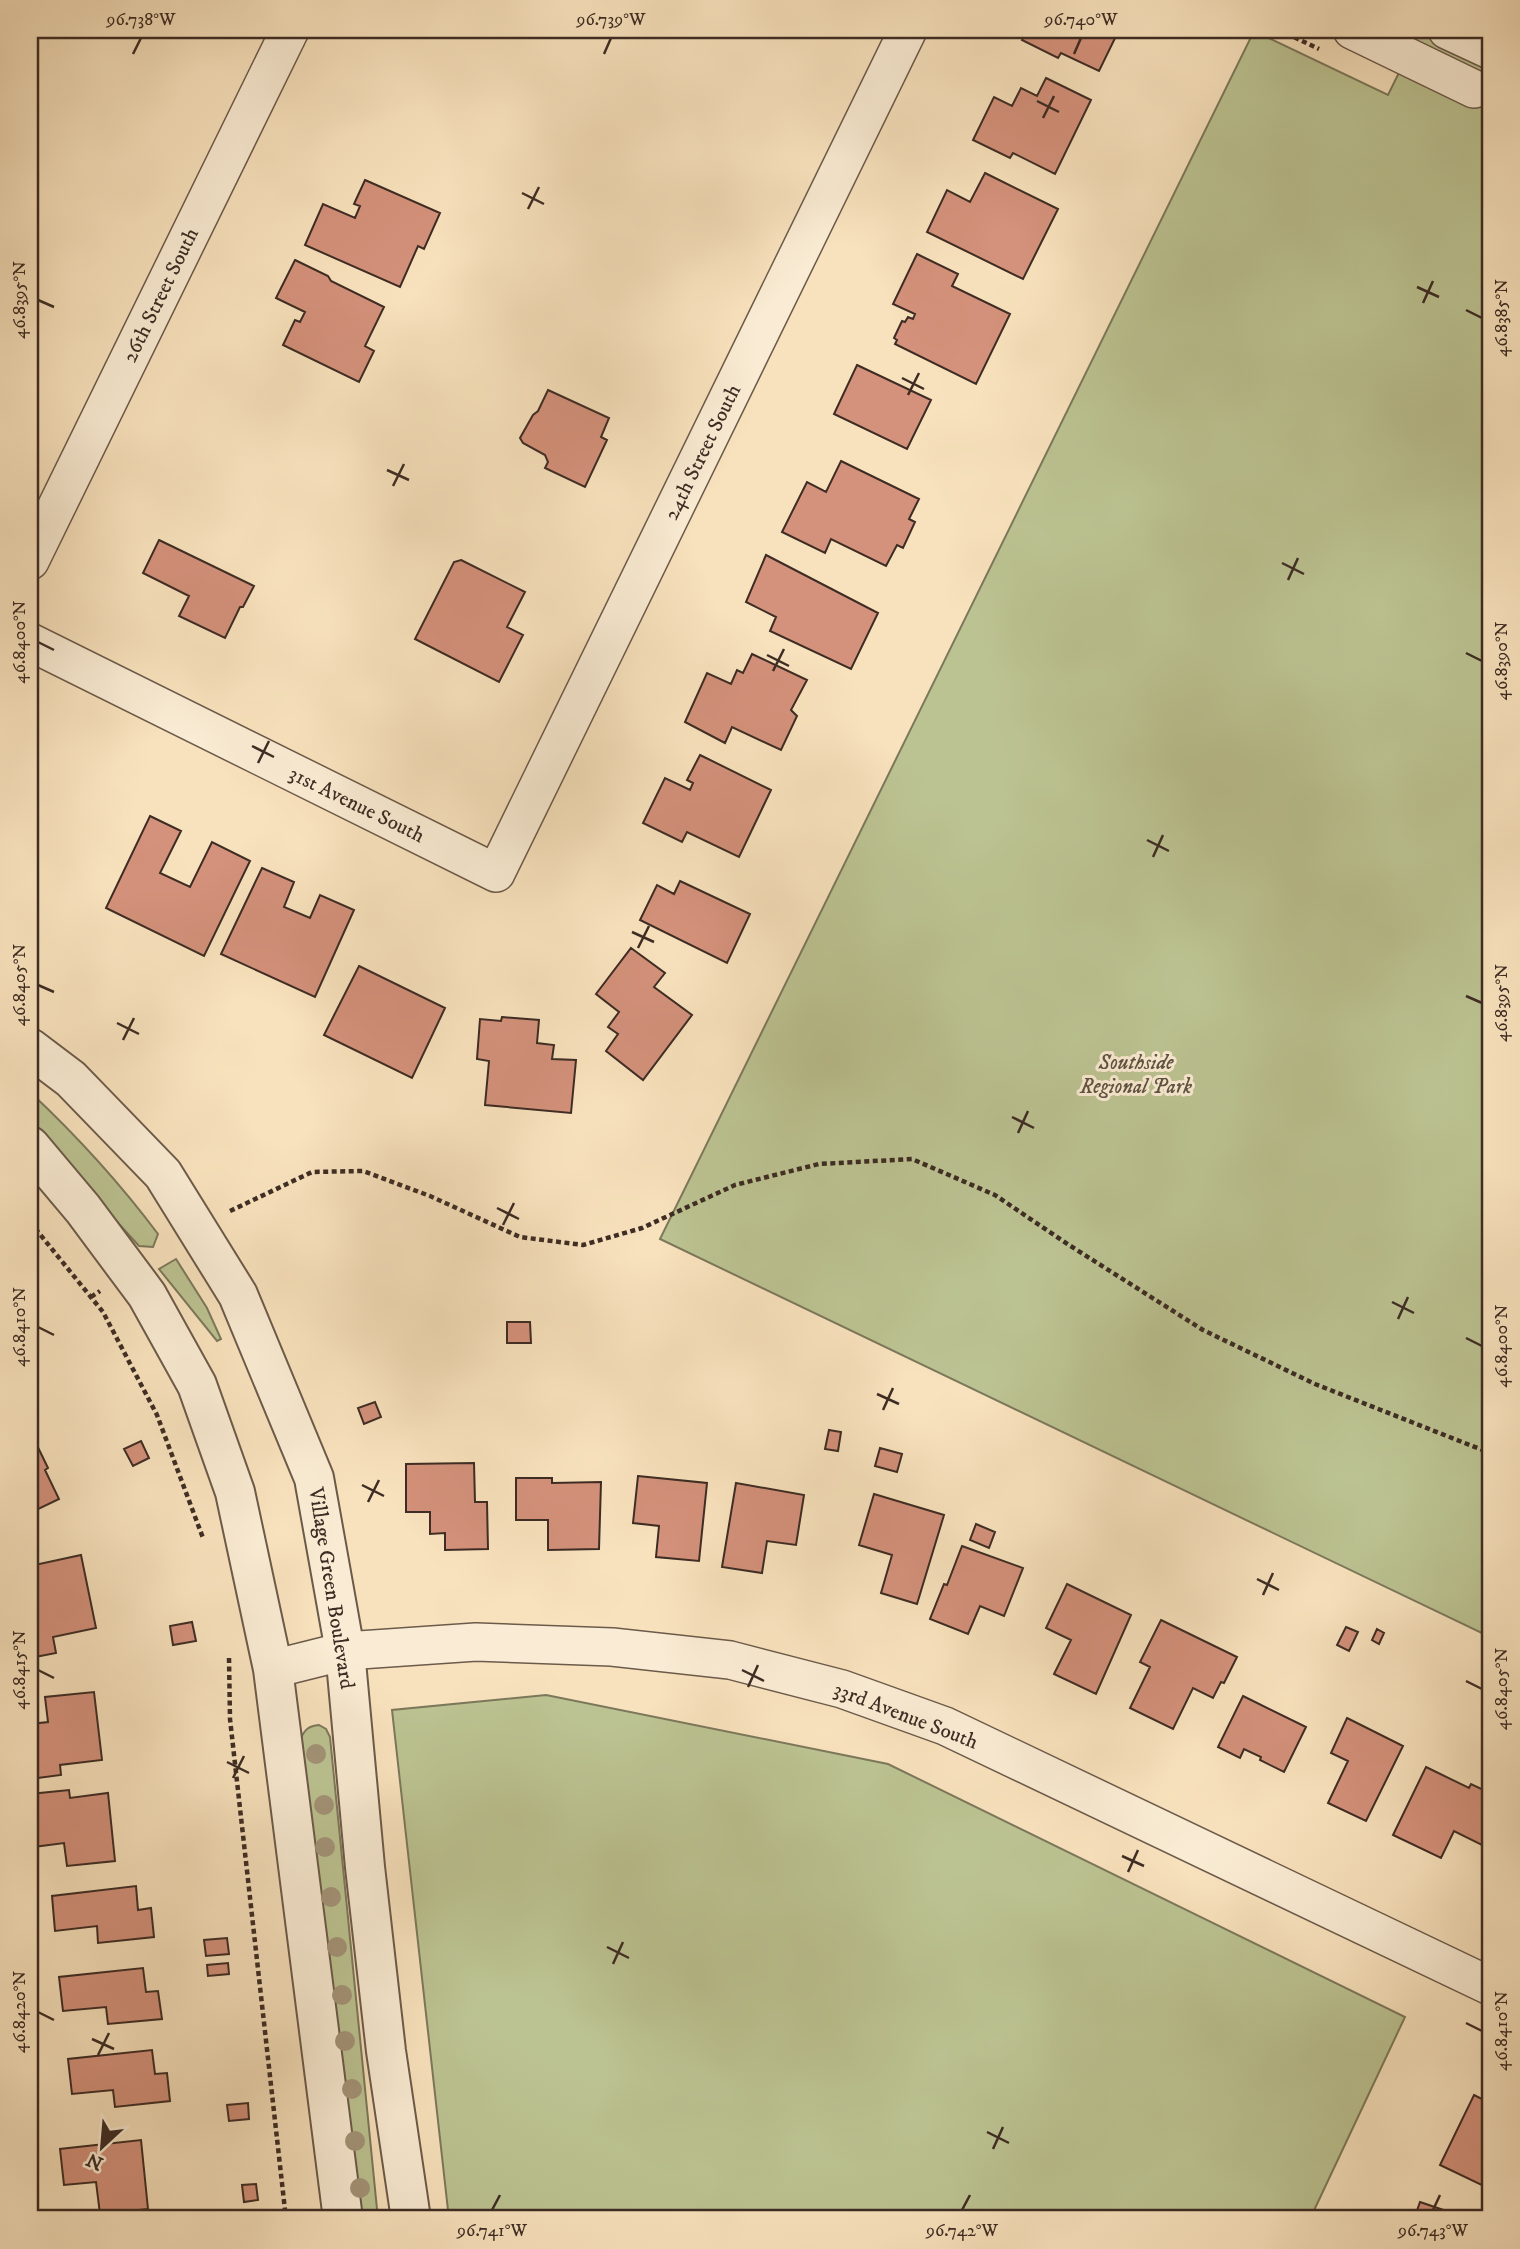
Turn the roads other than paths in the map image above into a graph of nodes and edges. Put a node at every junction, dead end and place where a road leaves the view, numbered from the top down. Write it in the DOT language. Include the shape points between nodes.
graph roads {
  1 [pos="290,30"];
  2 [pos="908,30"];
  3 [pos="1352,30"];
  4 [pos="1447,30"];
  5 [pos="1490,50"];
  6 [pos="1474,89"];
  7 [pos="30,561"];
  8 [pos="30,642"];
  9 [pos="496,873"];
  10 [pos="30,1048"];
  11 [pos="30,1146"];
  12 [pos="345,1651"];
  13 [pos="273,1669"];
  14 [pos="1490,1986"];
  15 [pos="343,2219"];
  16 [pos="411,2219"];
  1 -- 7 [label="street, 26th Street South"];
  2 -- 9 [label="street, 24th Street South"];
  3 -- 6 [label="street"];
  4 -- 5 [label="street"];
  8 -- 9 [label="street, 31st Avenue South"];
  10 -- 12 [label="street, Village Green Boulevard" via="71,1079 163,1174 239,1295 314,1478"];
  11 -- 13 [label="street" via="147,1295 197,1385 235,1492"];
  12 -- 13 [label="street, 33rd Avenue South"];
  12 -- 14 [label="street, 33rd Avenue South" via="476,1642 612,1647 730,1660 842,1689 945,1726"];
  12 -- 16 [label="street, Village Green Boulevard" via="386,2051"];
  13 -- 15 [label="street"];
}
